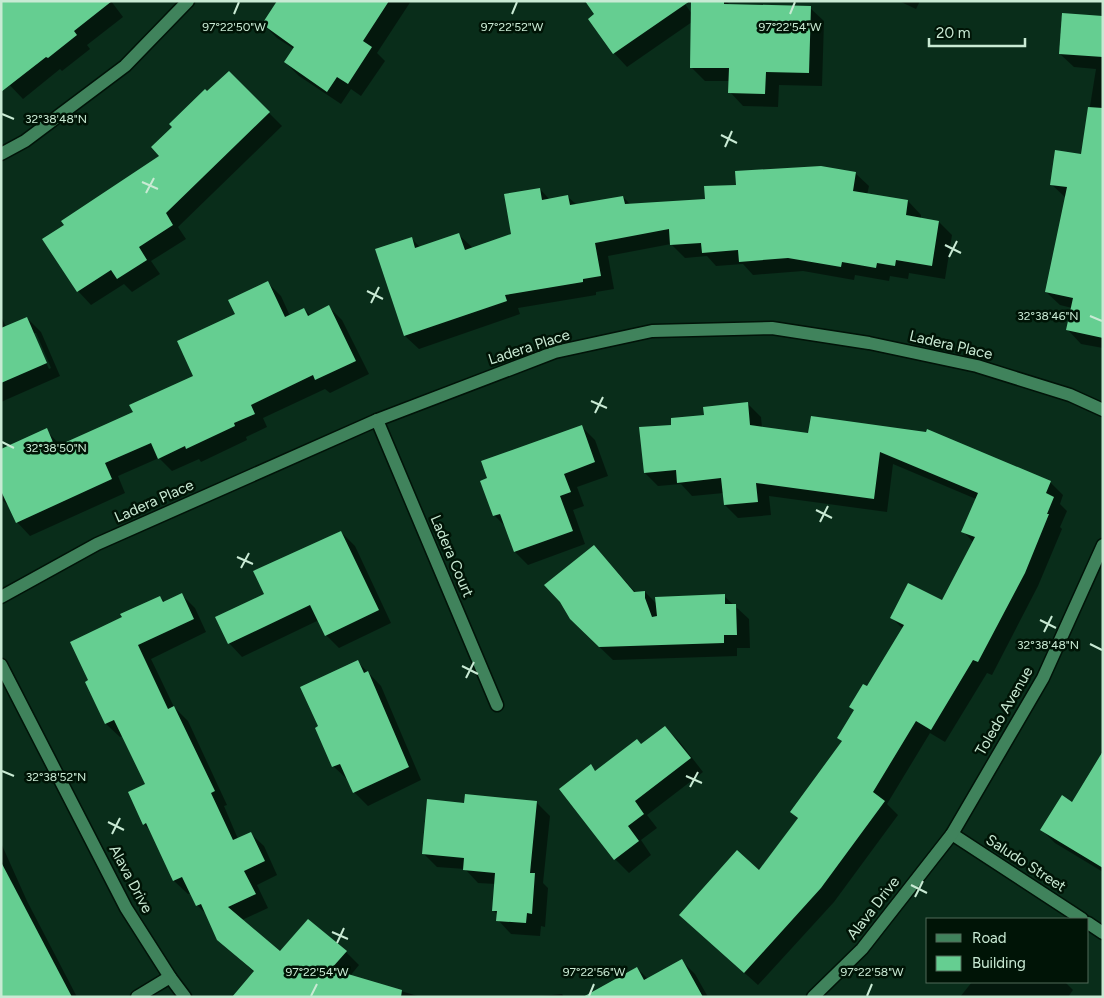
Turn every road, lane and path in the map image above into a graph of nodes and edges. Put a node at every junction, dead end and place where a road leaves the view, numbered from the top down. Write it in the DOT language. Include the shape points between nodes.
graph roads {
  1 [pos="188,1"];
  2 [pos="1,154"];
  3 [pos="1103,410"];
  4 [pos="377,420"];
  5 [pos="1103,545"];
  6 [pos="1,597"];
  7 [pos="1,665"];
  8 [pos="497,704"];
  9 [pos="952,834"];
  10 [pos="1080,918"];
  11 [pos="1089,924"];
  12 [pos="1103,933"];
  13 [pos="170,978"];
  14 [pos="137,997"];
  15 [pos="185,997"];
  16 [pos="813,997"];
  1 -- 2 [label="street" via="124,66 25,141"];
  3 -- 4 [label="street, Ladera Place" via="1070,395 977,366 869,343 772,328 652,331 555,352"];
  4 -- 6 [label="street, Ladera Place" via="97,544"];
  4 -- 8 [label="street, Ladera Court"];
  5 -- 9 [label="street, Toledo Avenue" via="1043,678"];
  7 -- 13 [label="street, Alava Drive" via="126,908"];
  9 -- 10 [label="street, Saludo Street"];
  9 -- 16 [label="street, Alava Drive" via="862,949"];
  11 -- 12 [label="street"];
  13 -- 14 [label="street"];
  13 -- 15 [label="street, Alava Drive"];
}
